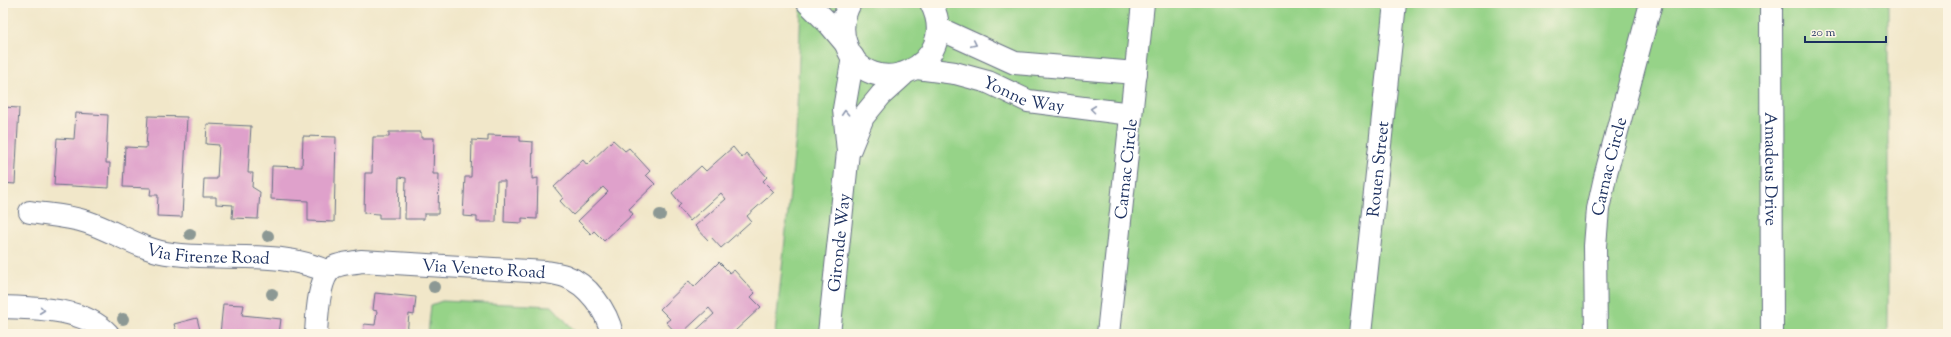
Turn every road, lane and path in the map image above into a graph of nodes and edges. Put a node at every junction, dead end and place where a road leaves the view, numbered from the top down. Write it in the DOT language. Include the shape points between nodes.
graph roads {
  1 [pos="808,3"];
  2 [pos="850,3"];
  3 [pos="1143,3"];
  4 [pos="1395,3"];
  5 [pos="1651,3"];
  6 [pos="1771,3"];
  7 [pos="935,11"];
  8 [pos="849,50"];
  9 [pos="910,71"];
  10 [pos="1136,73"];
  11 [pos="1131,114"];
  12 [pos="848,152"];
  13 [pos="30,212"];
  14 [pos="328,272"];
  15 [pos="3,307"];
  16 [pos="108,334"];
  17 [pos="316,334"];
  18 [pos="612,334"];
  19 [pos="829,334"];
  20 [pos="1108,334"];
  21 [pos="1360,334"];
  22 [pos="1596,334"];
  23 [pos="1772,334"];
  1 -- 8 [label="street" via="830,25"];
  2 -- 8 [label="street" via="843,19 843,35"];
  3 -- 10 [label="street, Carnac Circle"];
  4 -- 21 [label="street, Rouen Street"];
  5 -- 22 [label="street, Carnac Circle" via="1598,209 1595,246"];
  6 -- 23 [label="street, Amadeus Drive"];
  7 -- 9 [label="street" via="936,43 929,57"];
  7 -- 10 [label="street, Yonne Way, one-way" via="1015,63"];
  8 -- 9 [label="street, Yonne Way" via="857,63 871,72 887,76"];
  12 -- 8 [label="street, one-way" via="844,109"];
  11 -- 9 [label="street, Yonne Way, one-way" via="1028,101 988,82 955,73"];
  9 -- 12 [label="street" via="881,95 863,117"];
  10 -- 11 [label="street, Carnac Circle"];
  11 -- 20 [label="street, Carnac Circle"];
  12 -- 19 [label="street, Gironde Way"];
  13 -- 14 [label="street, Via Firenze Road" via="77,219 101,227 138,245 167,253 290,260 313,265"];
  14 -- 17 [label="street" via="322,290"];
  14 -- 18 [label="street, Via Veneto Road" via="334,267 361,261 546,272 565,276 580,284 602,308"];
  15 -- 16 [label="street, one-way" via="82,316"];
}
